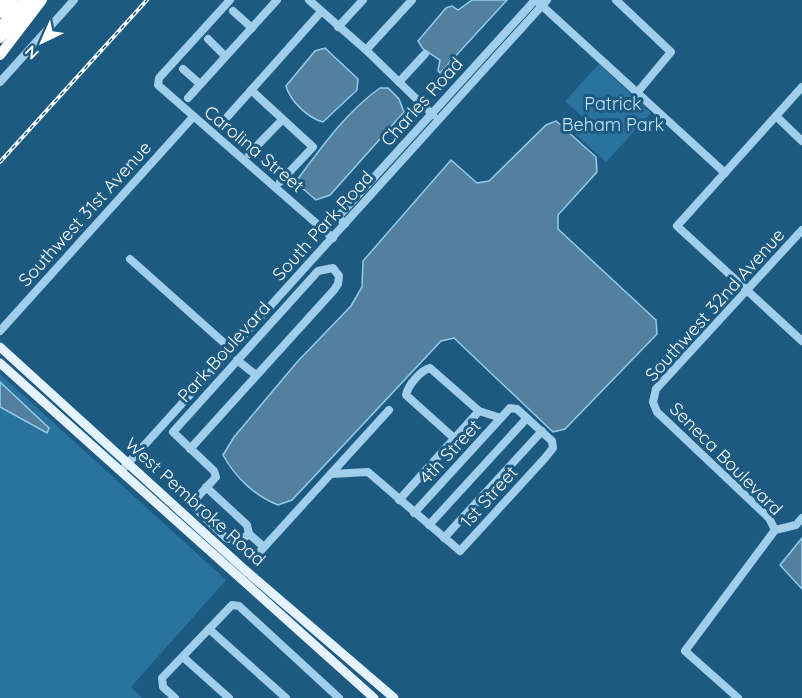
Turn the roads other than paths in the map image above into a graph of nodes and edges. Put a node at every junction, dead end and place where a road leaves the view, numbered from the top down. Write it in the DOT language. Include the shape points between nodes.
graph roads {
  1 [pos="12,0"];
  2 [pos="24,0"];
  3 [pos="35,0"];
  4 [pos="42,0"];
  5 [pos="74,0"];
  6 [pos="230,0"];
  7 [pos="277,0"];
  8 [pos="309,0"];
  9 [pos="363,0"];
  10 [pos="412,0"];
  11 [pos="616,0"];
  12 [pos="540,1"];
  13 [pos="233,11"];
  14 [pos="320,12"];
  15 [pos="0,14"];
  16 [pos="0,27"];
  17 [pos="338,27"];
  18 [pos="252,28"];
  19 [pos="0,39"];
  20 [pos="208,39"];
  21 [pos="366,50"];
  22 [pos="425,54"];
  23 [pos="0,55"];
  24 [pos="225,56"];
  25 [pos="183,69"];
  26 [pos="399,81"];
  27 [pos="0,82"];
  28 [pos="200,84"];
  29 [pos="802,87"];
  30 [pos="251,90"];
  31 [pos="636,94"];
  32 [pos="188,98"];
  33 [pos="432,113"];
  34 [pos="776,116"];
  35 [pos="193,117"];
  36 [pos="282,120"];
  37 [pos="438,120"];
  38 [pos="220,125"];
  39 [pos="802,141"];
  40 [pos="249,154"];
  41 [pos="725,173"];
  42 [pos="280,182"];
  43 [pos="345,224"];
  44 [pos="802,230"];
  45 [pos="333,238"];
  46 [pos="130,259"];
  47 [pos="746,292"];
  48 [pos="0,331"];
  49 [pos="802,341"];
  50 [pos="0,347"];
  51 [pos="232,350"];
  52 [pos="237,360"];
  53 [pos="0,363"];
  54 [pos="255,375"];
  55 [pos="653,402"];
  56 [pos="389,410"];
  57 [pos="479,411"];
  58 [pos="501,418"];
  59 [pos="527,418"];
  60 [pos="542,431"];
  61 [pos="455,439"];
  62 [pos="190,448"];
  63 [pos="124,467"];
  64 [pos="331,474"];
  65 [pos="206,488"];
  66 [pos="399,500"];
  67 [pos="414,513"];
  68 [pos="802,518"];
  69 [pos="429,525"];
  70 [pos="776,530"];
  71 [pos="249,534"];
  72 [pos="444,538"];
  73 [pos="264,548"];
  74 [pos="221,562"];
  75 [pos="245,570"];
  76 [pos="276,610"];
  77 [pos="298,615"];
  78 [pos="209,629"];
  79 [pos="183,657"];
  80 [pos="334,696"];
  81 [pos="175,698"];
  82 [pos="229,698"];
  83 [pos="286,698"];
  84 [pos="374,698"];
  85 [pos="394,698"];
  86 [pos="738,698"];
  1 -- 15 [label="highway"];
  2 -- 16 [label="highway"];
  3 -- 19 [label="highway"];
  4 -- 23 [label="highway"];
  5 -- 27 [label="street"];
  6 -- 35 [label="street, Carolina Street" via="158,83"];
  7 -- 18 [label="street"];
  8 -- 14 [label="street"];
  9 -- 17 [label="street"];
  10 -- 21 [label="street"];
  11 -- 31 [label="street" via="671,52"];
  12 -- 31 [label="street"];
  12 -- 33 [label="street, Charles Road"];
  12 -- 37 [label="street, South Park Road"];
  13 -- 18 [label="street"];
  14 -- 17 [label="street"];
  14 -- 30 [label="street"];
  17 -- 21 [label="street"];
  18 -- 24 [label="street"];
  20 -- 24 [label="street"];
  21 -- 26 [label="street"];
  22 -- 26 [label="street"];
  24 -- 28 [label="street"];
  25 -- 28 [label="street"];
  26 -- 33 [label="street"];
  28 -- 32 [label="street"];
  29 -- 34 [label="street"];
  30 -- 36 [label="street"];
  30 -- 38 [label="street"];
  31 -- 41 [label="street"];
  33 -- 37 [label="street"];
  33 -- 43 [label="street, Charles Road" via="338,218"];
  34 -- 39 [label="street"];
  34 -- 41 [label="street"];
  35 -- 45 [label="street, Carolina Street"];
  35 -- 48 [label="street, Southwest 31st Avenue"];
  36 -- 40 [label="street"];
  36 -- 42 [label="street" via="313,147"];
  37 -- 43 [label="street, South Park Road"];
  41 -- 47 [label="street" via="677,226"];
  43 -- 45 [label="street, South Park Road"];
  44 -- 47 [label="street, Southwest 32nd Avenue"];
  45 -- 51 [label="street, South Park Road"];
  46 -- 51 [label="street"];
  47 -- 49 [label="street"];
  47 -- 55 [label="street, Southwest 32nd Avenue" via="656,389"];
  50 -- 63 [label="main road, West Pembroke Road"];
  51 -- 63 [label="street, South Park Road"];
  52 -- 54 [label="street"];
  52 -- 54 [label="street, Park Boulevard" via="323,268 333,268 339,276 338,284"];
  52 -- 62 [label="street, Park Boulevard" via="173,432"];
  53 -- 63 [label="main road, West Pembroke Road"];
  54 -- 62 [label="street"];
  55 -- 70 [label="street, Seneca Boulevard" via="657,412 769,518"];
  56 -- 64 [label="street"];
  57 -- 58 [label="street"];
  57 -- 61 [label="street"];
  57 -- 61 [label="street" via="430,368 407,389 409,400"];
  58 -- 59 [label="street, 4th Street" via="515,408"];
  58 -- 67 [label="street, 4th Street"];
  59 -- 60 [label="street"];
  59 -- 69 [label="street"];
  60 -- 72 [label="street"];
  60 -- 72 [label="street, 1st Street" via="553,444 545,458 460,551"];
  61 -- 66 [label="street"];
  62 -- 65 [label="street" via="214,471 216,477"];
  63 -- 74 [label="main road, West Pembroke Road"];
  63 -- 75 [label="main road, West Pembroke Road"];
  64 -- 66 [label="street, 1st Street" via="368,472"];
  64 -- 73 [label="street"];
  65 -- 71 [label="street" via="247,525"];
  65 -- 71 [label="street" via="192,503 197,510 229,540 240,541"];
  66 -- 67 [label="street, 1st Street"];
  67 -- 69 [label="street, 1st Street"];
  68 -- 70 [label="street" via="796,525"];
  69 -- 72 [label="street, 1st Street"];
  70 -- 86 [label="street, Seneca Boulevard" via="685,651"];
  71 -- 73 [label="street"];
  73 -- 75 [label="street"];
  74 -- 75 [label="main road"];
  74 -- 76 [label="main road, West Pembroke Road"];
  75 -- 77 [label="main road, West Pembroke Road"];
  76 -- 77 [label="main road"];
  76 -- 84 [label="main road, West Pembroke Road"];
  77 -- 85 [label="main road, West Pembroke Road"];
  78 -- 79 [label="street"];
  78 -- 80 [label="street" via="235,605"];
  78 -- 83 [label="street"];
  79 -- 81 [label="street" via="161,683"];
  79 -- 82 [label="street"];
}
